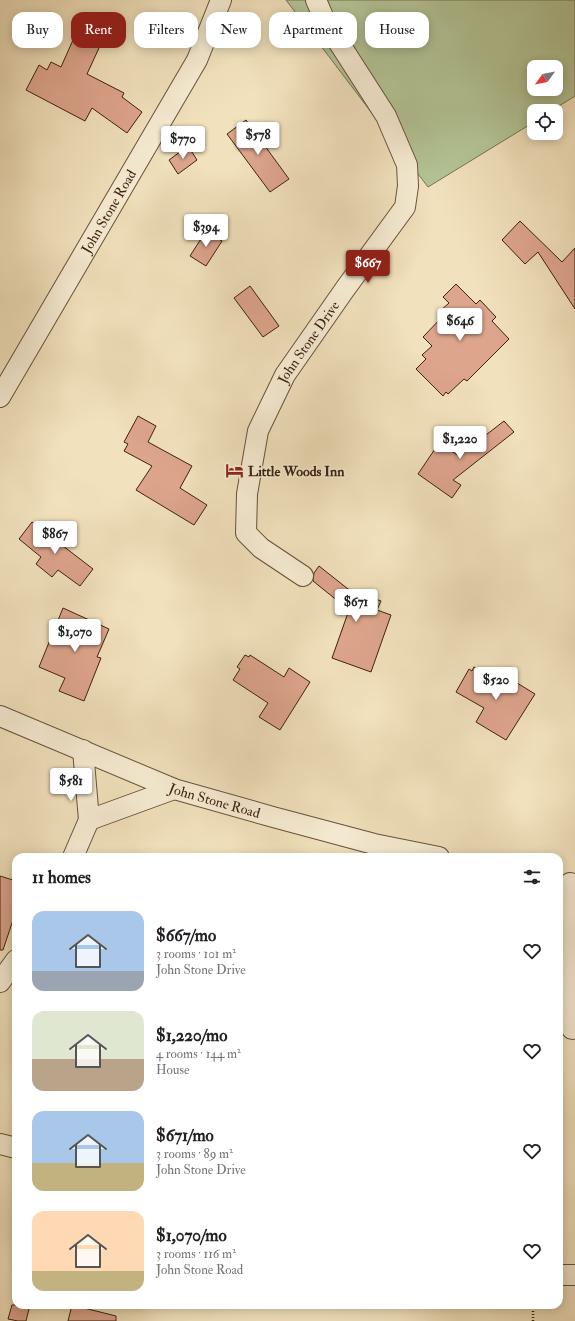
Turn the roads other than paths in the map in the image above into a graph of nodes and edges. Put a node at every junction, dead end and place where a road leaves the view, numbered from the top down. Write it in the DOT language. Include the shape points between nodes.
graph roads {
  1 [pos="221,0"];
  2 [pos="316,0"];
  3 [pos="0,397"];
  4 [pos="303,576"];
  5 [pos="0,716"];
  6 [pos="83,750"];
  7 [pos="174,789"];
  8 [pos="89,820"];
  9 [pos="75,853"];
  10 [pos="419,853"];
  11 [pos="568,882"];
  12 [pos="12,966"];
  13 [pos="0,982"];
  14 [pos="572,1029"];
  15 [pos="0,1144"];
  16 [pos="12,1147"];
  17 [pos="563,1275"];
  18 [pos="575,1275"];
  1 -- 3 [label="street, John Stone Road" via="197,60"];
  2 -- 4 [label="street, John Stone Drive" via="325,21 386,116 407,165 408,186 405,207 285,375 258,431 247,494 246,533 261,548"];
  5 -- 6 [label="street, John Stone Road"];
  6 -- 7 [label="street, John Stone Road"];
  6 -- 8 [label="street"];
  7 -- 8 [label="street"];
  7 -- 10 [label="street, John Stone Road" via="374,844"];
  8 -- 9 [label="street"];
  11 -- 14 [label="street"];
  12 -- 13 [label="street"];
  15 -- 16 [label="street"];
  17 -- 18 [label="street"];
}
